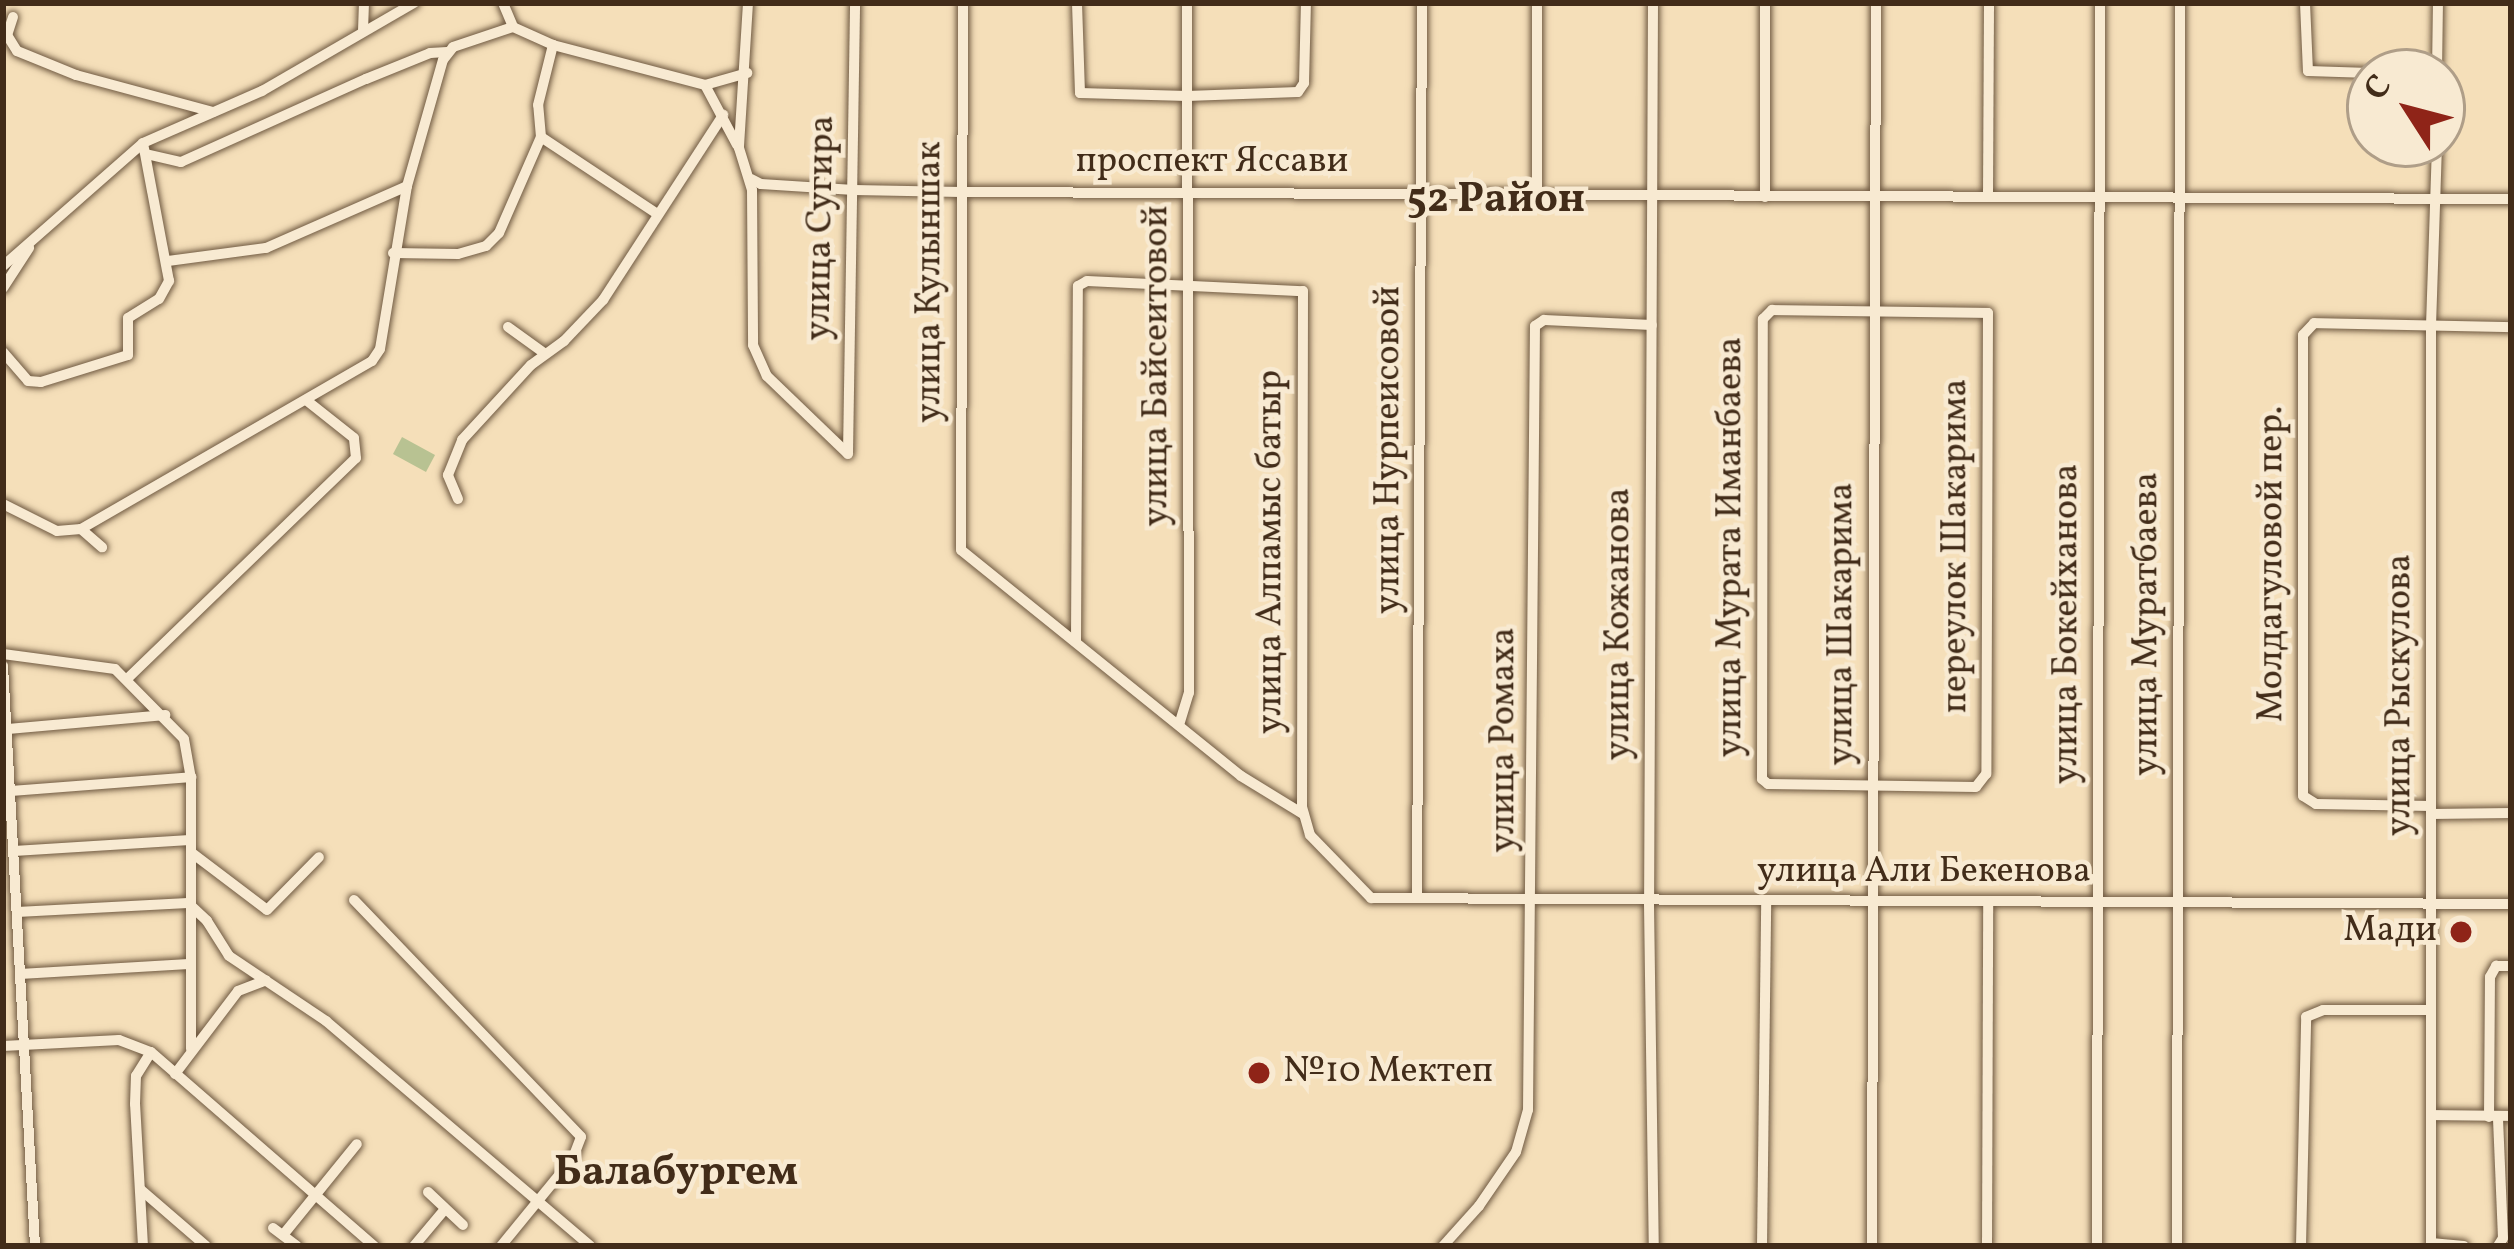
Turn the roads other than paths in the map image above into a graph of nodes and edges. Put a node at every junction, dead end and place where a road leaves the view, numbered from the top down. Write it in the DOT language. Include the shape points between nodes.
graph roads {
  1 [pos="364,3"];
  2 [pos="414,3"];
  3 [pos="503,3"];
  4 [pos="748,3"];
  5 [pos="855,3"];
  6 [pos="963,3"];
  7 [pos="1078,3"];
  8 [pos="1187,3"];
  9 [pos="1306,3"];
  10 [pos="1422,3"];
  11 [pos="1537,3"];
  12 [pos="1653,3"];
  13 [pos="1765,3"];
  14 [pos="1876,3"];
  15 [pos="1988,3"];
  16 [pos="2100,3"];
  17 [pos="2180,3"];
  18 [pos="2306,3"];
  19 [pos="2438,3"];
  20 [pos="13,17"];
  21 [pos="512,27"];
  22 [pos="363,31"];
  23 [pos="554,45"];
  24 [pos="2437,48"];
  25 [pos="447,52"];
  26 [pos="747,73"];
  27 [pos="2346,73"];
  28 [pos="705,85"];
  29 [pos="1186,96"];
  30 [pos="213,112"];
  31 [pos="723,115"];
  32 [pos="541,137"];
  33 [pos="739,148"];
  34 [pos="144,149"];
  35 [pos="2436,168"];
  36 [pos="751,179"];
  37 [pos="407,186"];
  38 [pos="854,190"];
  39 [pos="961,191"];
  40 [pos="1187,192"];
  41 [pos="1420,194"];
  42 [pos="1537,195"];
  43 [pos="1765,196"];
  44 [pos="2179,196"];
  45 [pos="1654,197"];
  46 [pos="1878,197"];
  47 [pos="1988,197"];
  48 [pos="2099,198"];
  49 [pos="2434,199"];
  50 [pos="2511,199"];
  51 [pos="656,213"];
  52 [pos="34,240"];
  53 [pos="393,253"];
  54 [pos="168,262"];
  55 [pos="3,266"];
  56 [pos="1186,286"];
  57 [pos="3,288"];
  58 [pos="1873,312"];
  59 [pos="1652,325"];
  60 [pos="508,326"];
  61 [pos="2431,326"];
  62 [pos="2511,327"];
  63 [pos="3,352"];
  64 [pos="544,353"];
  65 [pos="306,400"];
  66 [pos="458,499"];
  67 [pos="3,504"];
  68 [pos="81,529"];
  69 [pos="102,547"];
  70 [pos="1076,642"];
  71 [pos="3,654"];
  72 [pos="3,666"];
  73 [pos="127,679"];
  74 [pos="165,715"];
  75 [pos="1178,725"];
  76 [pos="8,729"];
  77 [pos="191,777"];
  78 [pos="1873,785"];
  79 [pos="11,791"];
  80 [pos="2431,810"];
  81 [pos="1303,814"];
  82 [pos="2511,814"];
  83 [pos="191,846"];
  84 [pos="14,850"];
  85 [pos="319,856"];
  86 [pos="9,871"];
  87 [pos="1417,897"];
  88 [pos="354,900"];
  89 [pos="1533,902"];
  90 [pos="1988,902"];
  91 [pos="2098,902"];
  92 [pos="188,903"];
  93 [pos="1766,903"];
  94 [pos="1874,903"];
  95 [pos="1648,904"];
  96 [pos="2176,904"];
  97 [pos="2432,904"];
  98 [pos="2511,904"];
  99 [pos="17,912"];
  100 [pos="235,960"];
  101 [pos="189,964"];
  102 [pos="2511,966"];
  103 [pos="20,974"];
  104 [pos="269,980"];
  105 [pos="238,991"];
  106 [pos="2428,1010"];
  107 [pos="24,1044"];
  108 [pos="3,1046"];
  109 [pos="191,1049"];
  110 [pos="151,1052"];
  111 [pos="175,1074"];
  112 [pos="2431,1114"];
  113 [pos="2499,1117"];
  114 [pos="357,1144"];
  115 [pos="140,1189"];
  116 [pos="428,1192"];
  117 [pos="315,1196"];
  118 [pos="535,1203"];
  119 [pos="445,1209"];
  120 [pos="463,1225"];
  121 [pos="2431,1245"];
  122 [pos="34,1246"];
  123 [pos="143,1246"];
  124 [pos="206,1246"];
  125 [pos="297,1246"];
  126 [pos="374,1246"];
  127 [pos="414,1246"];
  128 [pos="501,1246"];
  129 [pos="590,1246"];
  130 [pos="1443,1246"];
  131 [pos="1654,1246"];
  132 [pos="1762,1246"];
  133 [pos="1872,1246"];
  134 [pos="1987,1246"];
  135 [pos="2098,1246"];
  136 [pos="2177,1246"];
  137 [pos="2301,1246"];
  138 [pos="2464,1246"];
  139 [pos="2498,1246"];
  1 -- 22 [label="street"];
  2 -- 22 [label="street"];
  3 -- 21 [label="street"];
  4 -- 26 [label="street"];
  5 -- 38 [label="street, улица Сугира"];
  6 -- 39 [label="street, улица Кулыншак"];
  7 -- 29 [label="street" via="1079,93"];
  8 -- 29 [label="street, улица Байсеитовой"];
  9 -- 29 [label="street" via="1298,92"];
  10 -- 41 [label="street, улица Нурпеисовой"];
  11 -- 42 [label="street"];
  12 -- 45 [label="street, улица Кожанова"];
  13 -- 43 [label="street"];
  14 -- 46 [label="street, улица Шакарима"];
  15 -- 47 [label="street"];
  16 -- 48 [label="street, улица Бокейханова"];
  17 -- 44 [label="street, улица Муратбаева"];
  18 -- 27 [label="street" via="2308,71"];
  19 -- 24 [label="street"];
  20 -- 30 [label="street" via="8,42 17,50 76,75"];
  21 -- 23 [label="street"];
  21 -- 25 [label="street"];
  22 -- 30 [label="street"];
  23 -- 28 [label="street"];
  23 -- 32 [label="street" via="538,105"];
  25 -- 34 [label="street" via="366,79 181,162"];
  25 -- 37 [label="street"];
  26 -- 28 [label="street"];
  26 -- 33 [label="street"];
  28 -- 31 [label="street"];
  29 -- 40 [label="street, улица Байсеитовой"];
  30 -- 34 [label="street"];
  31 -- 33 [label="street"];
  31 -- 51 [label="street"];
  32 -- 51 [label="street"];
  32 -- 53 [label="street" via="486,246"];
  33 -- 36 [label="street"];
  34 -- 52 [label="street"];
  34 -- 54 [label="street"];
  35 -- 49 [label="street, улица Рыскулова"];
  36 -- 38 [label="street, проспект Яссави"];
  36 -- 38 [label="street, улица Сугира" via="753,345 767,376 848,454"];
  37 -- 53 [label="street"];
  37 -- 54 [label="street" via="266,248"];
  38 -- 39 [label="street, проспект Яссави"];
  39 -- 40 [label="street, проспект Яссави"];
  39 -- 70 [label="street, улица Кулыншак" via="959,542 968,559"];
  40 -- 41 [label="street, проспект Яссави"];
  40 -- 56 [label="street, улица Байсеитовой"];
  41 -- 42 [label="street, проспект Яссави"];
  41 -- 87 [label="street, улица Нурпеисовой"];
  42 -- 45 [label="street, проспект Яссави"];
  43 -- 45 [label="street, проспект Яссави"];
  43 -- 46 [label="street, проспект Яссави"];
  44 -- 48 [label="street, проспект Яссави"];
  44 -- 49 [label="street, проспект Яссави"];
  44 -- 96 [label="street, улица Муратбаева"];
  45 -- 59 [label="street, улица Кожанова"];
  46 -- 47 [label="street, проспект Яссави"];
  46 -- 58 [label="street, улица Шакарима"];
  47 -- 48 [label="street, проспект Яссави"];
  48 -- 91 [label="street, улица Бокейханова"];
  49 -- 50 [label="street, проспект Яссави"];
  49 -- 61 [label="street, улица Рыскулова"];
  51 -- 64 [label="street" via="603,300"];
  52 -- 55 [label="street"];
  52 -- 57 [label="street"];
  53 -- 65 [label="street" via="376,355"];
  54 -- 63 [label="street" via="165,292 126,321 124,359 34,382"];
  56 -- 70 [label="street" via="1084,281 1076,291"];
  56 -- 75 [label="street, улица Байсеитовой" via="1190,694"];
  56 -- 81 [label="street, улица Алпамыс батыр" via="1303,291"];
  58 -- 78 [label="street, улица Шакарима"];
  58 -- 78 [label="street, улица Мурата Иманбаева" via="1763,315 1761,776 1768,784"];
  58 -- 78 [label="street, переулок Шакарима" via="1988,313 1989,603 1984,779 1976,787"];
  59 -- 89 [label="street, улица Ромаха" via="1535,326"];
  59 -- 95 [label="street, улица Кожанова"];
  60 -- 64 [label="street"];
  61 -- 62 [label="street"];
  61 -- 80 [label="street, улица Рыскулова"];
  61 -- 80 [label="street, Молдагуловой пер." via="2314,323 2303,332 2302,766 2310,802"];
  64 -- 66 [label="street" via="454,452 448,475"];
  65 -- 68 [label="street"];
  65 -- 73 [label="street" via="354,438 356,458"];
  67 -- 68 [label="street" via="57,531"];
  68 -- 69 [label="street"];
  70 -- 75 [label="street"];
  71 -- 73 [label="street" via="104,664"];
  72 -- 76 [label="street"];
  73 -- 74 [label="street"];
  74 -- 76 [label="street"];
  74 -- 77 [label="street" via="184,739"];
  75 -- 81 [label="street"];
  76 -- 79 [label="street"];
  77 -- 79 [label="street"];
  77 -- 83 [label="street"];
  78 -- 94 [label="street, улица Шакарима"];
  79 -- 84 [label="street"];
  80 -- 82 [label="street"];
  80 -- 97 [label="street, улица Рыскулова"];
  81 -- 87 [label="street, улица Али Бекенова" via="1310,835 1366,896"];
  83 -- 84 [label="street"];
  83 -- 85 [label="street" via="267,910"];
  83 -- 92 [label="street"];
  84 -- 86 [label="street"];
  86 -- 99 [label="street"];
  87 -- 89 [label="street, улица Али Бекенова"];
  88 -- 118 [label="street" via="581,1137"];
  89 -- 95 [label="street, улица Али Бекенова"];
  89 -- 130 [label="street, улица Ромаха" via="1525,1129 1494,1186"];
  90 -- 91 [label="street, улица Али Бекенова"];
  90 -- 94 [label="street, улица Али Бекенова"];
  90 -- 134 [label="street"];
  91 -- 96 [label="street, улица Али Бекенова"];
  91 -- 135 [label="street, улица Бокейханова"];
  92 -- 99 [label="street"];
  92 -- 100 [label="street"];
  92 -- 101 [label="street"];
  93 -- 94 [label="street, улица Али Бекенова"];
  93 -- 95 [label="street, улица Али Бекенова"];
  93 -- 132 [label="street"];
  94 -- 133 [label="street, улица Шакарима"];
  95 -- 131 [label="street, улица Кожанова"];
  96 -- 97 [label="street, улица Али Бекенова"];
  96 -- 136 [label="street, улица Муратбаева"];
  97 -- 98 [label="street, улица Али Бекенова"];
  97 -- 106 [label="street, улица Рыскулова"];
  99 -- 103 [label="street"];
  100 -- 104 [label="street"];
  100 -- 105 [label="street"];
  101 -- 103 [label="street"];
  101 -- 109 [label="street"];
  102 -- 113 [label="street" via="2496,966 2490,977"];
  103 -- 107 [label="street"];
  104 -- 105 [label="street"];
  104 -- 118 [label="street"];
  105 -- 109 [label="street"];
  106 -- 112 [label="street, улица Рыскулова"];
  106 -- 137 [label="street" via="2323,1010 2306,1017"];
  107 -- 108 [label="street"];
  107 -- 110 [label="street" via="119,1040"];
  107 -- 122 [label="street"];
  109 -- 111 [label="street"];
  110 -- 111 [label="street"];
  110 -- 115 [label="street" via="136,1076"];
  111 -- 117 [label="street"];
  112 -- 113 [label="street"];
  112 -- 121 [label="street, улица Рыскулова"];
  113 -- 139 [label="street"];
  114 -- 117 [label="street"];
  115 -- 123 [label="street"];
  115 -- 124 [label="street"];
  116 -- 119 [label="street"];
  117 -- 125 [label="street" via="278,1232"];
  117 -- 126 [label="street"];
  118 -- 128 [label="street"];
  118 -- 129 [label="street"];
  119 -- 120 [label="street"];
  119 -- 127 [label="street"];
  121 -- 138 [label="street"];
}
